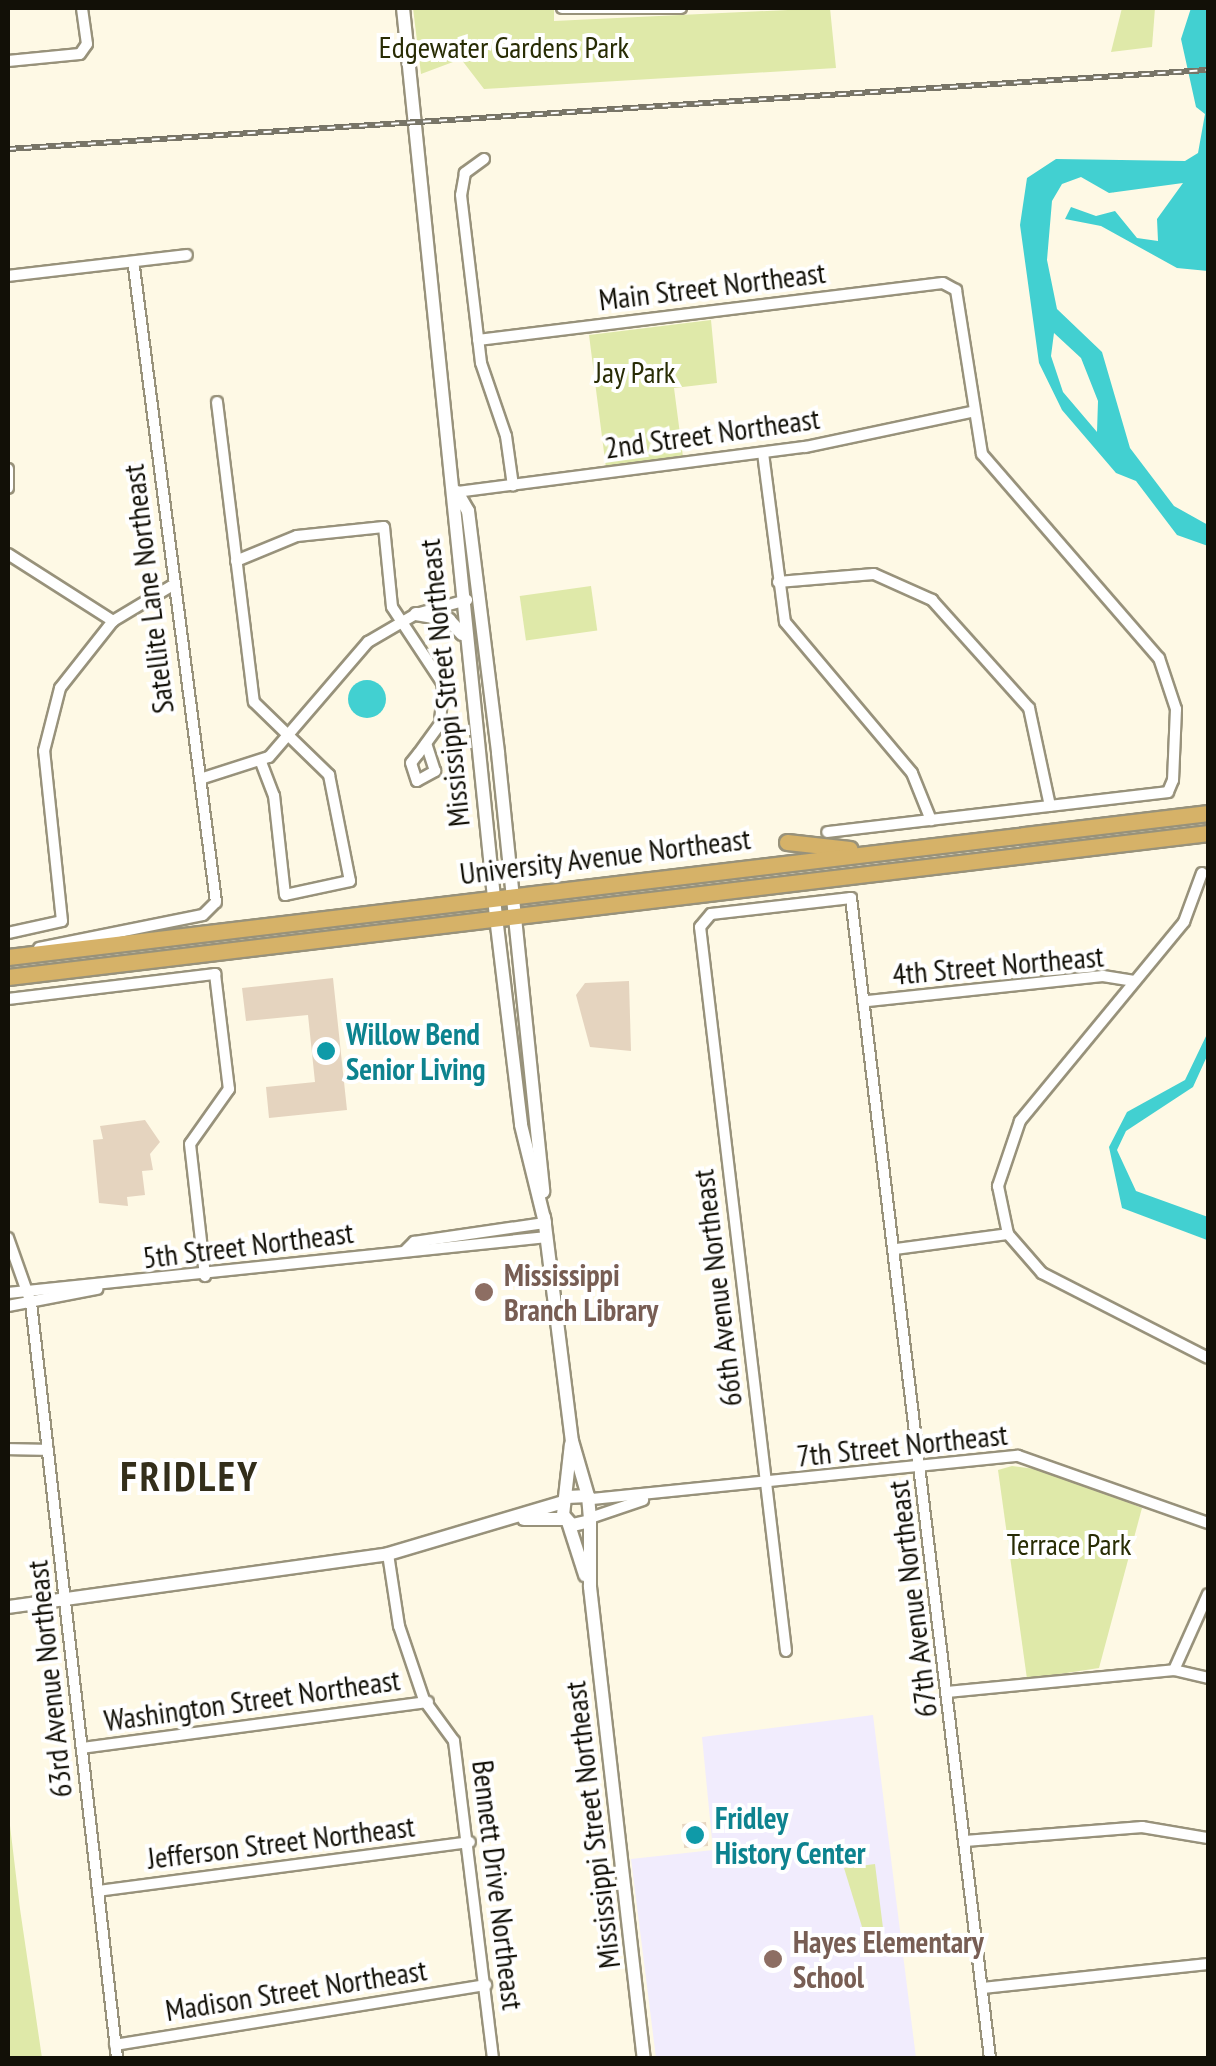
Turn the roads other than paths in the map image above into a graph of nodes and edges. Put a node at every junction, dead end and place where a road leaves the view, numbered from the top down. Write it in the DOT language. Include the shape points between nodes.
graph roads {
  1 [pos="82,8"];
  2 [pos="404,8"];
  3 [pos="562,8"];
  4 [pos="680,8"];
  5 [pos="8,60"];
  6 [pos="484,159"];
  7 [pos="187,255"];
  8 [pos="134,268"];
  9 [pos="8,276"];
  10 [pos="478,340"];
  11 [pos="217,402"];
  12 [pos="971,412"];
  13 [pos="763,453"];
  14 [pos="8,468"];
  15 [pos="512,486"];
  16 [pos="8,488"];
  17 [pos="457,492"];
  18 [pos="8,554"];
  19 [pos="236,561"];
  20 [pos="778,582"];
  21 [pos="173,585"];
  22 [pos="478,598"];
  23 [pos="460,601"];
  24 [pos="416,614"];
  25 [pos="113,621"];
  26 [pos="400,622"];
  27 [pos="464,636"];
  28 [pos="287,737"];
  29 [pos="426,743"];
  30 [pos="261,762"];
  31 [pos="200,779"];
  32 [pos="1050,806"];
  33 [pos="1208,813"];
  34 [pos="931,820"];
  35 [pos="827,832"];
  36 [pos="1208,833"];
  37 [pos="787,842"];
  38 [pos="878,852"];
  39 [pos="1202,873"];
  40 [pos="514,894"];
  41 [pos="494,896"];
  42 [pos="851,898"];
  43 [pos="516,914"];
  44 [pos="496,916"];
  45 [pos="8,933"];
  46 [pos="11,956"];
  47 [pos="8,977"];
  48 [pos="1133,982"];
  49 [pos="8,999"];
  50 [pos="868,1001"];
  51 [pos="546,1230"];
  52 [pos="1008,1234"];
  53 [pos="8,1238"];
  54 [pos="896,1249"];
  55 [pos="205,1276"];
  56 [pos="96,1289"];
  57 [pos="29,1290"];
  58 [pos="8,1293"];
  59 [pos="31,1304"];
  60 [pos="8,1306"];
  61 [pos="1208,1358"];
  62 [pos="572,1441"];
  63 [pos="8,1450"];
  64 [pos="48,1450"];
  65 [pos="921,1465"];
  66 [pos="766,1486"];
  67 [pos="590,1498"];
  68 [pos="649,1498"];
  69 [pos="565,1500"];
  70 [pos="512,1518"];
  71 [pos="592,1519"];
  72 [pos="567,1521"];
  73 [pos="1208,1522"];
  74 [pos="388,1554"];
  75 [pos="590,1586"];
  76 [pos="1208,1594"];
  77 [pos="66,1600"];
  78 [pos="8,1607"];
  79 [pos="786,1651"];
  80 [pos="1174,1670"];
  81 [pos="1208,1678"];
  82 [pos="947,1692"];
  83 [pos="428,1702"];
  84 [pos="82,1748"];
  85 [pos="1208,1838"];
  86 [pos="966,1841"];
  87 [pos="470,1842"];
  88 [pos="98,1891"];
  89 [pos="1208,1964"];
  90 [pos="486,1985"];
  91 [pos="983,1988"];
  92 [pos="115,2045"];
  93 [pos="116,2058"];
  94 [pos="493,2058"];
  95 [pos="644,2058"];
  96 [pos="990,2058"];
  1 -- 5 [label="street" via="84,50"];
  2 -- 17 [label="street, Mississippi Street Northeast"];
  3 -- 4 [label="street"];
  6 -- 10 [label="street" via="465,173"];
  7 -- 8 [label="street"];
  8 -- 9 [label="street"];
  8 -- 21 [label="street, Satellite Lane Northeast"];
  10 -- 12 [label="street, Main Street Northeast" via="952,286"];
  10 -- 15 [label="street"];
  11 -- 19 [label="street"];
  12 -- 13 [label="street, 2nd Street Northeast"];
  12 -- 32 [label="street" via="990,466 1159,658 1177,726 1168,792"];
  13 -- 15 [label="street, 2nd Street Northeast"];
  13 -- 20 [label="street"];
  14 -- 16 [label="street"];
  15 -- 17 [label="street, 2nd Street Northeast"];
  17 -- 22 [label="street, Mississippi Street Northeast" via="468,511"];
  17 -- 23 [label="street, Mississippi Street Northeast" via="451,517"];
  18 -- 25 [label="street"];
  19 -- 26 [label="street" via="260,558 298,536 384,527"];
  19 -- 28 [label="street" via="254,702"];
  20 -- 32 [label="street" via="874,574 904,581 932,600 1029,708"];
  20 -- 34 [label="street" via="792,637 912,773"];
  21 -- 25 [label="street"];
  21 -- 31 [label="street, Satellite Lane Northeast"];
  22 -- 23 [label="street"];
  22 -- 40 [label="street, Mississippi Street Northeast"];
  23 -- 24 [label="street"];
  23 -- 27 [label="street, Mississippi Street Northeast"];
  24 -- 26 [label="street"];
  24 -- 27 [label="street" via="449,620"];
  25 -- 45 [label="street" via="70,670 46,732 60,926"];
  26 -- 28 [label="street" via="356,651"];
  26 -- 29 [label="street" via="444,684 444,713"];
  27 -- 41 [label="street, Mississippi Street Northeast"];
  28 -- 30 [label="street"];
  28 -- 30 [label="street" via="329,775 350,881 285,895 274,796"];
  30 -- 31 [label="street"];
  31 -- 46 [label="street, Satellite Lane Northeast" via="216,902 209,913"];
  32 -- 34 [label="street"];
  33 -- 38 [label="main road, University Avenue Northeast"];
  34 -- 35 [label="street"];
  36 -- 43 [label="main road, University Avenue Northeast"];
  37 -- 38 [label="main road"];
  38 -- 40 [label="main road, University Avenue Northeast"];
  39 -- 48 [label="street" via="1184,922"];
  40 -- 41 [label="main road, University Avenue Northeast"];
  40 -- 43 [label="street, Mississippi Street Northeast"];
  41 -- 44 [label="street, Mississippi Street Northeast"];
  41 -- 46 [label="main road, University Avenue Northeast"];
  42 -- 50 [label="street, 67th Avenue Northeast"];
  42 -- 66 [label="street, 66th Avenue Northeast" via="701,920"];
  43 -- 44 [label="main road, University Avenue Northeast"];
  43 -- 51 [label="street, Mississippi Street Northeast"];
  44 -- 47 [label="main road, University Avenue Northeast"];
  44 -- 51 [label="street, Mississippi Street Northeast" via="521,1125"];
  48 -- 50 [label="street, 4th Street Northeast" via="1102,976"];
  48 -- 52 [label="street" via="1020,1121 998,1186"];
  49 -- 55 [label="street" via="215,974 229,1089 190,1144"];
  50 -- 54 [label="street, 67th Avenue Northeast"];
  51 -- 55 [label="street, 5th Street Northeast" via="414,1242 405,1251"];
  51 -- 62 [label="street, Mississippi Street Northeast"];
  52 -- 54 [label="street"];
  52 -- 61 [label="street" via="1042,1273"];
  53 -- 57 [label="street, 63rd Avenue Northeast"];
  54 -- 65 [label="street, 67th Avenue Northeast"];
  55 -- 56 [label="street, 5th Street Northeast"];
  56 -- 57 [label="street, 5th Street Northeast"];
  56 -- 59 [label="street, 5th Street Northeast"];
  57 -- 58 [label="street, 5th Street Northeast"];
  57 -- 59 [label="street, 63rd Avenue Northeast"];
  59 -- 60 [label="street, 5th Street Northeast"];
  59 -- 64 [label="street, 63rd Avenue Northeast"];
  62 -- 67 [label="street, Mississippi Street Northeast"];
  62 -- 69 [label="street, Mississippi Street Northeast"];
  63 -- 64 [label="street"];
  64 -- 77 [label="street, 63rd Avenue Northeast"];
  65 -- 66 [label="street, 7th Street Northeast"];
  65 -- 73 [label="street, 7th Street Northeast" via="1040,1458"];
  65 -- 82 [label="street, 67th Avenue Northeast"];
  66 -- 68 [label="street, 7th Street Northeast"];
  66 -- 79 [label="street, 66th Avenue Northeast"];
  67 -- 68 [label="street, 7th Street Northeast"];
  67 -- 69 [label="street"];
  67 -- 71 [label="street, Mississippi Street Northeast"];
  68 -- 71 [label="street, 7th Street Northeast"];
  69 -- 70 [label="street"];
  69 -- 72 [label="street, Mississippi Street Northeast"];
  70 -- 72 [label="street"];
  70 -- 74 [label="street"];
  71 -- 72 [label="street"];
  71 -- 75 [label="street, Mississippi Street Northeast"];
  72 -- 75 [label="street, Mississippi Street Northeast"];
  74 -- 77 [label="street"];
  74 -- 83 [label="street, Bennett Drive Northeast" via="399,1626"];
  75 -- 95 [label="street, Mississippi Street Northeast"];
  76 -- 80 [label="street"];
  77 -- 78 [label="street"];
  77 -- 84 [label="street, 63rd Avenue Northeast"];
  80 -- 81 [label="street"];
  80 -- 82 [label="street"];
  82 -- 86 [label="street, 67th Avenue Northeast"];
  83 -- 84 [label="street, Washington Street Northeast"];
  83 -- 87 [label="street, Bennett Drive Northeast" via="454,1742"];
  84 -- 88 [label="street, 63rd Avenue Northeast"];
  85 -- 86 [label="street" via="1142,1826"];
  86 -- 91 [label="street, 67th Avenue Northeast"];
  87 -- 88 [label="street, Jefferson Street Northeast"];
  87 -- 90 [label="street, Bennett Drive Northeast"];
  88 -- 92 [label="street, 63rd Avenue Northeast"];
  89 -- 91 [label="street"];
  90 -- 92 [label="street, Madison Street Northeast"];
  90 -- 94 [label="street, Bennett Drive Northeast"];
  91 -- 96 [label="street, 67th Avenue Northeast"];
  92 -- 93 [label="street, 63rd Avenue Northeast"];
}
